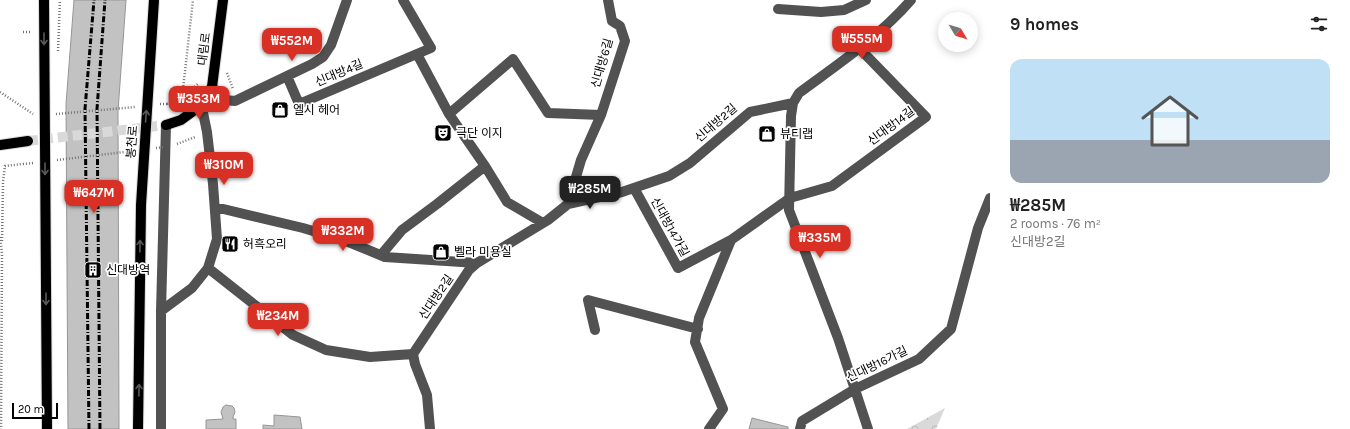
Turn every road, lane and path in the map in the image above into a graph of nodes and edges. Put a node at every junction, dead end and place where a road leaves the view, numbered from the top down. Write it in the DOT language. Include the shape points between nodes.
graph roads {
  1 [pos="44,0"];
  2 [pos="154,0"];
  3 [pos="193,0"];
  4 [pos="223,0"];
  5 [pos="347,0"];
  6 [pos="403,0"];
  7 [pos="608,0"];
  8 [pos="866,0"];
  9 [pos="908,0"];
  10 [pos="778,9"];
  11 [pos="859,48"];
  12 [pos="417,54"];
  13 [pos="287,76"];
  14 [pos="212,87"];
  15 [pos="0,92"];
  16 [pos="201,103"];
  17 [pos="793,103"];
  18 [pos="160,104"];
  19 [pos="136,107"];
  20 [pos="51,114"];
  21 [pos="449,114"];
  22 [pos="601,115"];
  23 [pos="35,116"];
  24 [pos="166,125"];
  25 [pos="207,132"];
  26 [pos="28,141"];
  27 [pos="0,145"];
  28 [pos="165,147"];
  29 [pos="150,149"];
  30 [pos="134,150"];
  31 [pos="55,160"];
  32 [pos="39,162"];
  33 [pos="486,166"];
  34 [pos="634,188"];
  35 [pos="790,198"];
  36 [pos="990,198"];
  37 [pos="568,204"];
  38 [pos="214,207"];
  39 [pos="543,223"];
  40 [pos="0,237"];
  41 [pos="731,240"];
  42 [pos="2,254"];
  43 [pos="381,255"];
  44 [pos="477,263"];
  45 [pos="208,268"];
  46 [pos="161,311"];
  47 [pos="698,329"];
  48 [pos="595,330"];
  49 [pos="413,354"];
  50 [pos="854,389"];
  51 [pos="1,429"];
  52 [pos="47,429"];
  53 [pos="138,429"];
  54 [pos="161,429"];
  55 [pos="430,429"];
  56 [pos="709,429"];
  57 [pos="800,429"];
  58 [pos="868,429"];
  1 -- 52 [label="main road, one-way, bridge"];
  53 -- 2 [label="main road, 봉천로, one-way, bridge" via="141,205"];
  3 -- 18 [label="path, bridge" via="182,98 168,104"];
  4 -- 14 [label="main road, 대림로"];
  5 -- 13 [label="street" via="331,45 323,57"];
  6 -- 12 [label="street, 신대방4길" via="431,48"];
  7 -- 22 [label="street, 신대방6길" via="612,21 620,26 625,41"];
  8 -- 10 [label="street" via="844,10 822,12"];
  9 -- 11 [label="street" via="893,20"];
  11 -- 17 [label="street" via="799,93"];
  11 -- 35 [label="street, 신대방14길" via="926,117 832,186"];
  12 -- 13 [label="street, 신대방4길" via="300,104"];
  12 -- 21 [label="street"];
  13 -- 14 [label="street" via="235,101 225,100"];
  14 -- 16 [label="main road, 대림로"];
  15 -- 23 [label="path"];
  16 -- 24 [label="main road, 대림로" via="182,120"];
  16 -- 25 [label="street"];
  17 -- 34 [label="street, 신대방2길" via="750,112 690,163 669,176"];
  17 -- 35 [label="street"];
  19 -- 20 [label="path, bridge"];
  21 -- 22 [label="street" via="513,59 548,113"];
  21 -- 33 [label="street"];
  22 -- 37 [label="street, 신대방6길" via="581,160"];
  24 -- 28 [label="street"];
  25 -- 28 [label="path"];
  25 -- 38 [label="street"];
  26 -- 27 [label="main road"];
  28 -- 29 [label="path, bridge"];
  28 -- 46 [label="street"];
  30 -- 31 [label="path, bridge"];
  32 -- 42 [label="path, bridge" via="5,166"];
  33 -- 39 [label="street" via="507,202"];
  33 -- 43 [label="street" via="402,230"];
  34 -- 37 [label="street, 신대방2길"];
  34 -- 41 [label="street, 신대방14가길" via="678,268"];
  35 -- 41 [label="street, 신대방14가길"];
  35 -- 50 [label="street" via="789,210 838,338"];
  36 -- 50 [label="street, 신대방16가길" via="978,228 951,330 919,359"];
  37 -- 39 [label="street, 신대방2길"];
  38 -- 43 [label="street" via="303,228"];
  38 -- 45 [label="street" via="217,239"];
  39 -- 44 [label="street, 신대방2길"];
  40 -- 42 [label="path"];
  41 -- 47 [label="street"];
  42 -- 51 [label="path"];
  43 -- 44 [label="street"];
  44 -- 49 [label="street, 신대방2길" via="469,270"];
  45 -- 46 [label="street" via="192,288"];
  45 -- 49 [label="street" via="293,335 326,350 370,356"];
  46 -- 54 [label="street"];
  47 -- 48 [label="street" via="588,300"];
  47 -- 56 [label="street" via="695,342 722,409"];
  49 -- 55 [label="street" via="427,395"];
  50 -- 57 [label="street, 신대방16가길" via="802,421"];
  50 -- 58 [label="street"];
}
